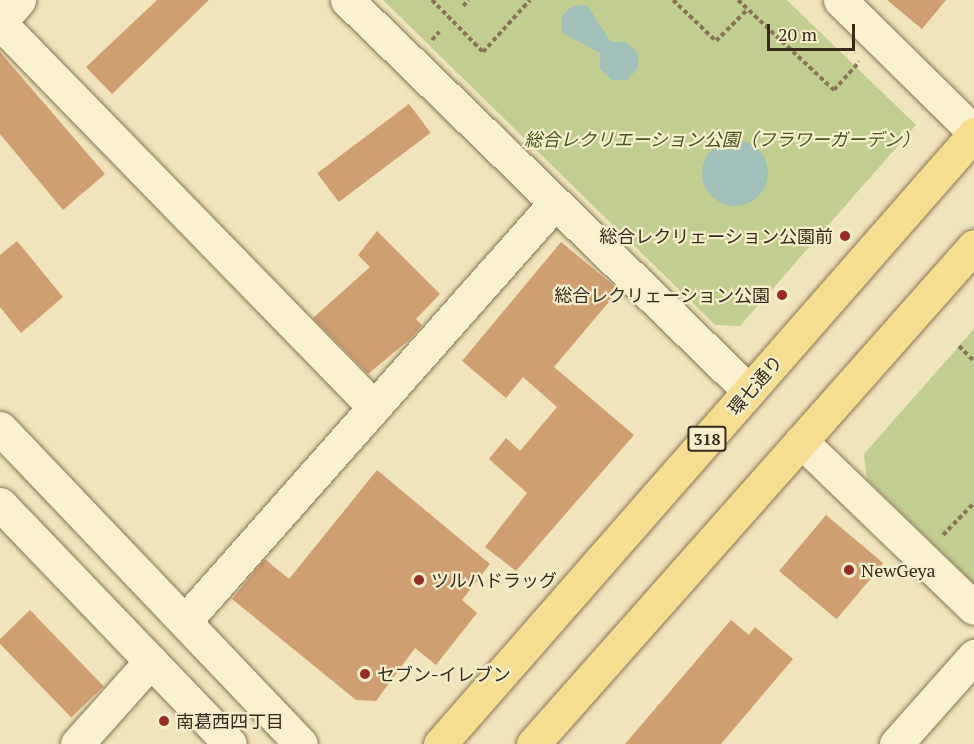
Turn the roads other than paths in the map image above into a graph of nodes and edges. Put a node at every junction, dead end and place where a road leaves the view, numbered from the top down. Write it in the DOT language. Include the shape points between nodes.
graph roads {
  1 [pos="20,0"];
  2 [pos="347,0"];
  3 [pos="840,0"];
  4 [pos="0,22"];
  5 [pos="974,133"];
  6 [pos="554,204"];
  7 [pos="974,246"];
  8 [pos="749,391"];
  9 [pos="372,406"];
  10 [pos="0,428"];
  11 [pos="801,441"];
  12 [pos="0,504"];
  13 [pos="974,608"];
  14 [pos="185,621"];
  15 [pos="974,656"];
  16 [pos="151,661"];
  17 [pos="77,744"];
  18 [pos="230,744"];
  19 [pos="301,744"];
  20 [pos="440,744"];
  21 [pos="533,744"];
  22 [pos="896,744"];
  1 -- 4 [label="street"];
  2 -- 6 [label="street"];
  3 -- 5 [label="street"];
  4 -- 9 [label="street"];
  5 -- 8 [label="main road, 環七通り / 318"];
  6 -- 8 [label="street"];
  6 -- 9 [label="street"];
  7 -- 11 [label="main road"];
  8 -- 20 [label="main road, 環七通り / 318"];
  9 -- 14 [label="street"];
  10 -- 14 [label="street"];
  11 -- 13 [label="street"];
  11 -- 21 [label="main road"];
  12 -- 16 [label="street"];
  14 -- 19 [label="street"];
  15 -- 22 [label="street"];
  16 -- 17 [label="street"];
  16 -- 18 [label="street"];
}
